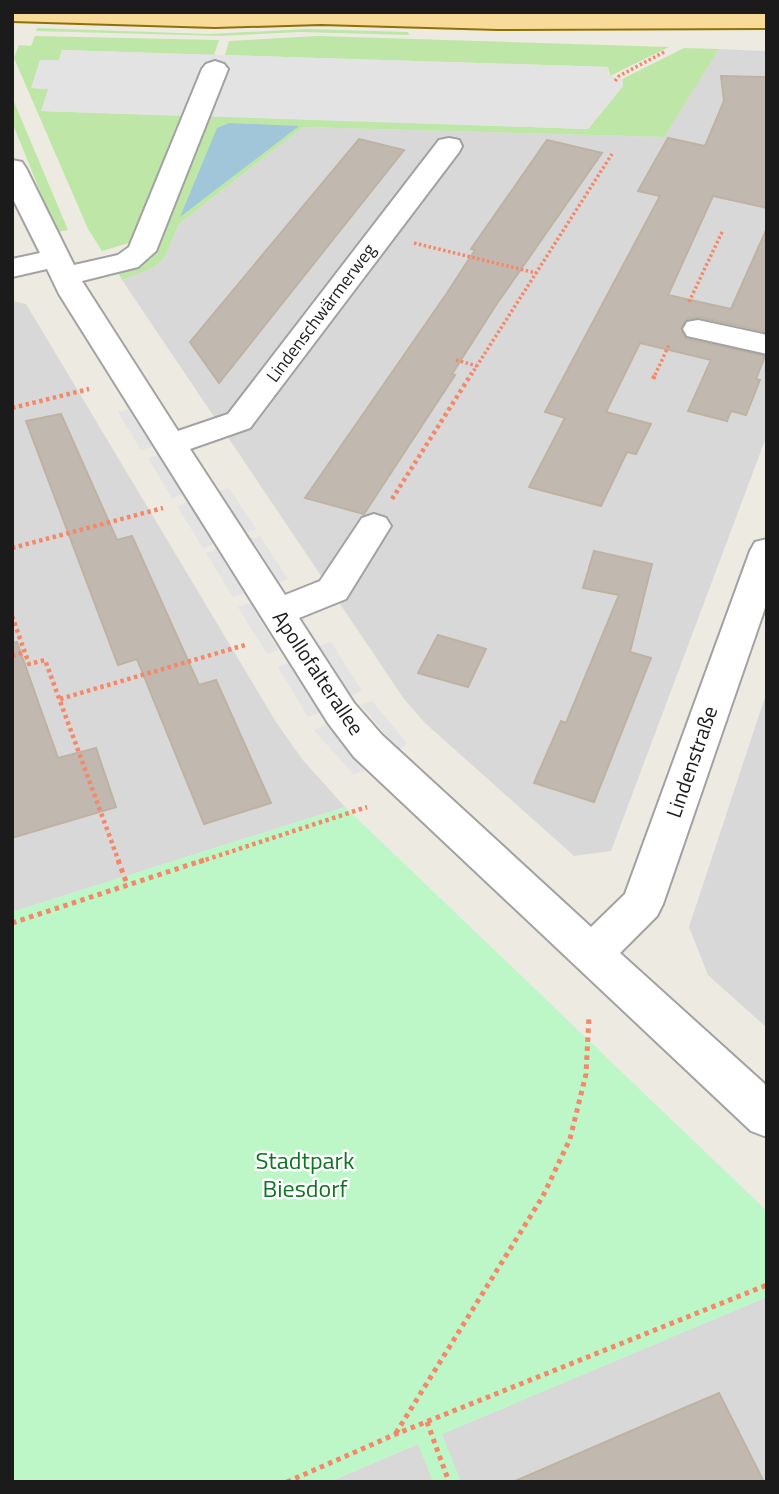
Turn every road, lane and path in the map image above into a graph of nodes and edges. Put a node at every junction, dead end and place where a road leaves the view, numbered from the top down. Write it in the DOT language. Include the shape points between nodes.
graph roads {
  1 [pos="12,14"];
  2 [pos="464,17"];
  3 [pos="767,21"];
  4 [pos="498,22"];
  5 [pos="767,37"];
  6 [pos="677,46"];
  7 [pos="215,69"];
  8 [pos="615,81"];
  9 [pos="449,146"];
  10 [pos="612,155"];
  11 [pos="12,168"];
  12 [pos="381,235"];
  13 [pos="60,267"];
  14 [pos="12,268"];
  15 [pos="536,274"];
  16 [pos="698,329"];
  17 [pos="767,345"];
  18 [pos="456,360"];
  19 [pos="477,366"];
  20 [pos="89,389"];
  21 [pos="12,408"];
  22 [pos="169,445"];
  23 [pos="163,508"];
  24 [pos="381,516"];
  25 [pos="12,548"];
  26 [pos="767,551"];
  27 [pos="276,613"];
  28 [pos="12,616"];
  29 [pos="245,645"];
  30 [pos="25,652"];
  31 [pos="12,656"];
  32 [pos="60,699"];
  33 [pos="367,807"];
  34 [pos="127,884"];
  35 [pos="12,923"];
  36 [pos="591,954"];
  37 [pos="589,1016"];
  38 [pos="767,1116"];
  39 [pos="767,1285"];
  40 [pos="427,1422"];
  41 [pos="396,1434"];
  42 [pos="287,1482"];
  43 [pos="449,1482"];
  1 -- 2 [label="main road" via="215,20"];
  2 -- 4 [label="main road"];
  3 -- 4 [label="main road"];
  4 -- 5 [label="main road"];
  6 -- 8 [label="path"];
  7 -- 13 [label="street" via="142,251 128,261"];
  9 -- 12 [label="street, Lindenschwärmerweg"];
  10 -- 15 [label="path"];
  11 -- 13 [label="street, Apollofalterallee"];
  12 -- 15 [label="path"];
  12 -- 22 [label="street, Lindenschwärmerweg" via="239,421"];
  13 -- 14 [label="street"];
  13 -- 22 [label="street, Apollofalterallee"];
  15 -- 19 [label="path"];
  16 -- 17 [label="street"];
  18 -- 19 [label="path"];
  19 -- 24 [label="path"];
  20 -- 21 [label="path"];
  22 -- 27 [label="street, Apollofalterallee"];
  23 -- 25 [label="path"];
  24 -- 27 [label="street" via="333,590"];
  26 -- 36 [label="street, Lindenstraße" via="642,904"];
  27 -- 36 [label="street, Apollofalterallee" via="368,746"];
  28 -- 30 [label="path"];
  29 -- 32 [label="path"];
  30 -- 31 [label="path"];
  30 -- 32 [label="path" via="29,664 45,660"];
  32 -- 34 [label="path"];
  33 -- 34 [label="path"];
  34 -- 35 [label="path"];
  36 -- 38 [label="street, Apollofalterallee"];
  37 -- 41 [label="path" via="586,1074 570,1139 543,1196"];
  39 -- 40 [label="path"];
  40 -- 41 [label="path"];
  40 -- 43 [label="path"];
  41 -- 42 [label="path"];
}
